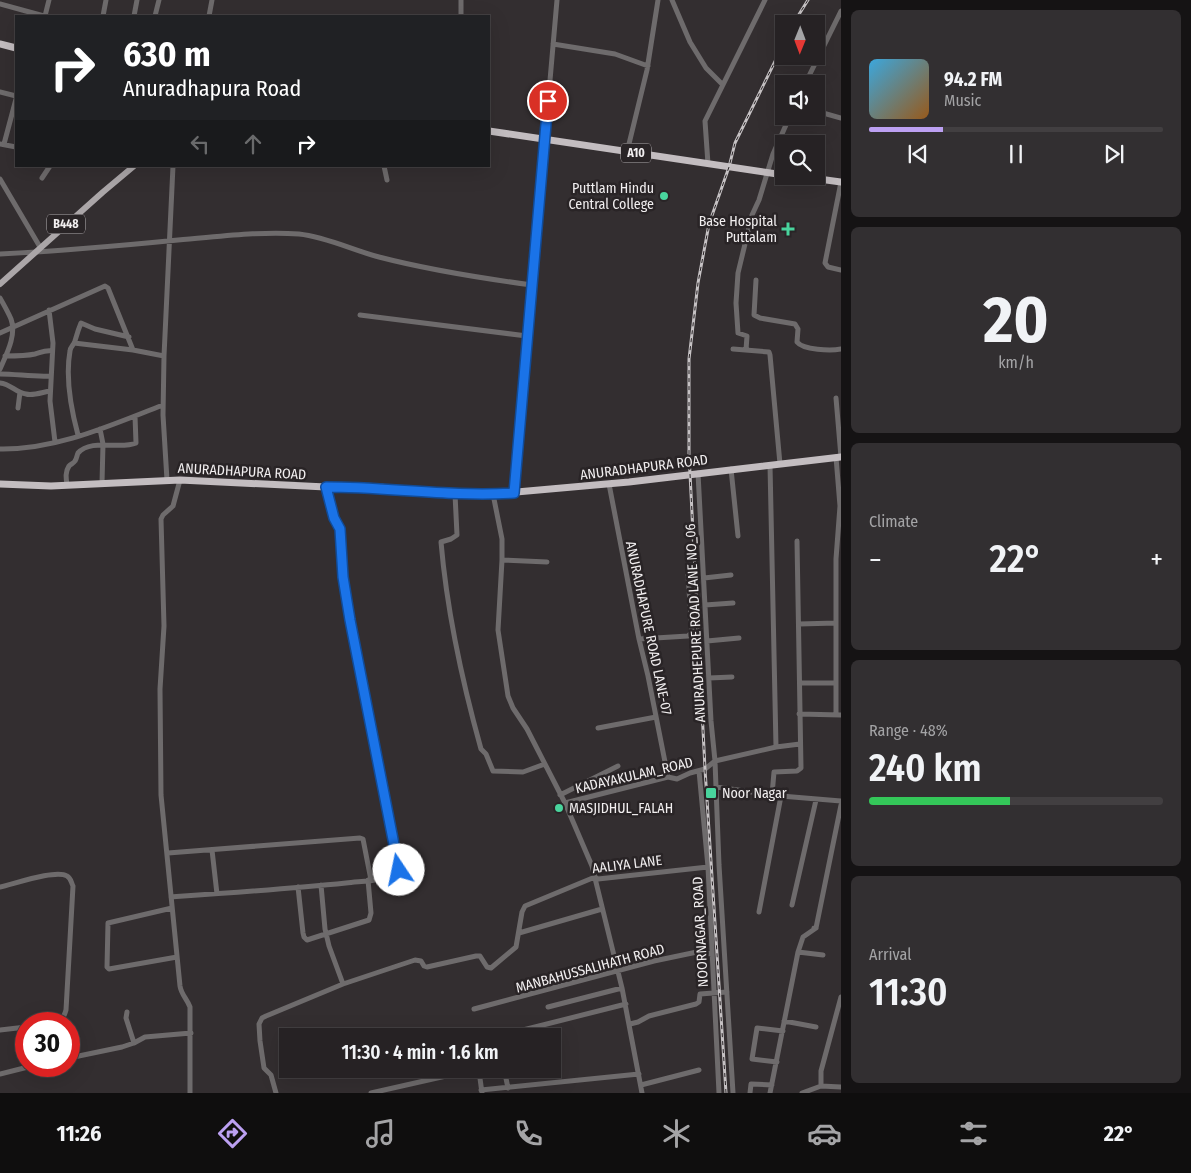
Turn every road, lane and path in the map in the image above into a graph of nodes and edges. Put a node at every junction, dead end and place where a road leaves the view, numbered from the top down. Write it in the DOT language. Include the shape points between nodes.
graph roads {
  1 [pos="49,0"];
  2 [pos="106,0"];
  3 [pos="137,0"];
  4 [pos="159,0"];
  5 [pos="212,0"];
  6 [pos="461,0"];
  7 [pos="557,0"];
  8 [pos="658,0"];
  9 [pos="672,0"];
  10 [pos="766,0"];
  11 [pos="0,4"];
  12 [pos="841,11"];
  13 [pos="40,15"];
  14 [pos="44,15"];
  15 [pos="102,15"];
  16 [pos="134,15"];
  17 [pos="155,15"];
  18 [pos="209,15"];
  19 [pos="461,15"];
  20 [pos="0,44"];
  21 [pos="553,44"];
  22 [pos="15,48"];
  23 [pos="648,66"];
  24 [pos="810,75"];
  25 [pos="722,84"];
  26 [pos="0,92"];
  27 [pos="15,98"];
  28 [pos="15,101"];
  29 [pos="825,114"];
  30 [pos="841,118"];
  31 [pos="786,125"];
  32 [pos="490,131"];
  33 [pos="544,139"];
  34 [pos="2,144"];
  35 [pos="15,147"];
  36 [pos="627,152"];
  37 [pos="708,164"];
  38 [pos="49,167"];
  39 [pos="133,167"];
  40 [pos="173,167"];
  41 [pos="384,167"];
  42 [pos="767,172"];
  43 [pos="775,173"];
  44 [pos="42,178"];
  45 [pos="0,180"];
  46 [pos="387,180"];
  47 [pos="825,180"];
  48 [pos="841,182"];
  49 [pos="169,241"];
  50 [pos="37,250"];
  51 [pos="0,254"];
  52 [pos="841,270"];
  53 [pos="756,280"];
  54 [pos="0,284"];
  55 [pos="532,285"];
  56 [pos="0,298"];
  57 [pos="49,310"];
  58 [pos="360,316"];
  59 [pos="13,326"];
  60 [pos="0,333"];
  61 [pos="527,336"];
  62 [pos="129,337"];
  63 [pos="74,343"];
  64 [pos="841,349"];
  65 [pos="133,350"];
  66 [pos="733,350"];
  67 [pos="746,350"];
  68 [pos="52,351"];
  69 [pos="5,356"];
  70 [pos="164,356"];
  71 [pos="0,369"];
  72 [pos="0,374"];
  73 [pos="50,376"];
  74 [pos="0,383"];
  75 [pos="50,391"];
  76 [pos="20,392"];
  77 [pos="836,398"];
  78 [pos="163,405"];
  79 [pos="18,408"];
  80 [pos="135,416"];
  81 [pos="100,430"];
  82 [pos="78,435"];
  83 [pos="55,442"];
  84 [pos="103,444"];
  85 [pos="0,449"];
  86 [pos="839,457"];
  87 [pos="780,464"];
  88 [pos="770,465"];
  89 [pos="731,469"];
  90 [pos="698,473"];
  91 [pos="167,480"];
  92 [pos="180,480"];
  93 [pos="102,483"];
  94 [pos="0,484"];
  95 [pos="609,484"];
  96 [pos="67,485"];
  97 [pos="326,487"];
  98 [pos="514,493"];
  99 [pos="455,494"];
  100 [pos="493,494"];
  101 [pos="738,536"];
  102 [pos="798,541"];
  103 [pos="502,560"];
  104 [pos="547,562"];
  105 [pos="688,575"];
  106 [pos="731,575"];
  107 [pos="704,578"];
  108 [pos="733,603"];
  109 [pos="705,605"];
  110 [pos="836,623"];
  111 [pos="800,624"];
  112 [pos="739,638"];
  113 [pos="639,639"];
  114 [pos="707,640"];
  115 [pos="732,677"];
  116 [pos="709,678"];
  117 [pos="800,683"];
  118 [pos="836,683"];
  119 [pos="799,714"];
  120 [pos="838,714"];
  121 [pos="656,717"];
  122 [pos="598,728"];
  123 [pos="800,744"];
  124 [pos="776,747"];
  125 [pos="715,761"];
  126 [pos="545,764"];
  127 [pos="618,766"];
  128 [pos="699,771"];
  129 [pos="668,777"];
  130 [pos="716,787"];
  131 [pos="560,795"];
  132 [pos="772,795"];
  133 [pos="781,796"];
  134 [pos="816,800"];
  135 [pos="841,801"];
  136 [pos="565,803"];
  137 [pos="841,804"];
  138 [pos="212,850"];
  139 [pos="168,853"];
  140 [pos="708,866"];
  141 [pos="595,878"];
  142 [pos="369,880"];
  143 [pos="321,886"];
  144 [pos="0,887"];
  145 [pos="298,887"];
  146 [pos="217,894"];
  147 [pos="171,897"];
  148 [pos="792,905"];
  149 [pos="172,908"];
  150 [pos="602,909"];
  151 [pos="760,912"];
  152 [pos="520,933"];
  153 [pos="326,934"];
  154 [pos="798,952"];
  155 [pos="712,954"];
  156 [pos="823,955"];
  157 [pos="178,957"];
  158 [pos="617,972"];
  159 [pos="343,984"];
  160 [pos="622,988"];
  161 [pos="727,992"];
  162 [pos="714,993"];
  163 [pos="841,999"];
  164 [pos="626,1004"];
  165 [pos="548,1007"];
  166 [pos="474,1010"];
  167 [pos="66,1012"];
  168 [pos="127,1012"];
  169 [pos="784,1021"];
  170 [pos="833,1023"];
  171 [pos="630,1024"];
  172 [pos="841,1024"];
  173 [pos="816,1027"];
  174 [pos="15,1028"];
  175 [pos="531,1028"];
  176 [pos="0,1030"];
  177 [pos="782,1032"];
  178 [pos="191,1033"];
  179 [pos="134,1043"];
  180 [pos="80,1055"];
  181 [pos="777,1062"];
  182 [pos="15,1070"];
  183 [pos="699,1070"];
  184 [pos="0,1074"];
  185 [pos="639,1074"];
  186 [pos="506,1078"];
  187 [pos="641,1085"];
  188 [pos="772,1085"];
  189 [pos="822,1086"];
  190 [pos="841,1087"];
  191 [pos="508,1088"];
  192 [pos="481,1092"];
  193 [pos="190,1093"];
  194 [pos="276,1093"];
  195 [pos="371,1093"];
  196 [pos="642,1093"];
  197 [pos="719,1093"];
  198 [pos="733,1093"];
  199 [pos="750,1093"];
  200 [pos="770,1093"];
  201 [pos="802,1093"];
  1 -- 14 [label="street"];
  2 -- 15 [label="street"];
  3 -- 16 [label="street"];
  4 -- 17 [label="street"];
  5 -- 18 [label="street"];
  6 -- 19 [label="street"];
  7 -- 21 [label="street"];
  8 -- 23 [label="street"];
  9 -- 25 [label="street" via="690,42 706,68"];
  10 -- 25 [label="street"];
  11 -- 13 [label="street"];
  12 -- 24 [label="street"];
  20 -- 22 [label="highway"];
  21 -- 23 [label="street" via="615,54"];
  21 -- 33 [label="street"];
  23 -- 36 [label="street"];
  25 -- 37 [label="street" via="705,122"];
  26 -- 27 [label="street"];
  28 -- 34 [label="street"];
  29 -- 30 [label="street"];
  31 -- 42 [label="street"];
  32 -- 33 [label="highway, A10"];
  33 -- 36 [label="highway, A10"];
  33 -- 55 [label="street"];
  34 -- 35 [label="street"];
  36 -- 37 [label="highway, A10"];
  37 -- 42 [label="highway, A10"];
  38 -- 44 [label="street"];
  39 -- 50 [label="main road, B448"];
  40 -- 49 [label="street"];
  41 -- 46 [label="street"];
  42 -- 43 [label="highway, A10"];
  42 -- 67 [label="street" via="752,215 738,273 738,332 747,336"];
  45 -- 50 [label="street"];
  47 -- 48 [label="highway"];
  48 -- 52 [label="street" via="825,263"];
  49 -- 50 [label="street"];
  49 -- 55 [label="street" via="246,234 298,234 426,268"];
  49 -- 70 [label="street"];
  50 -- 51 [label="street"];
  50 -- 54 [label="main road, B448"];
  53 -- 64 [label="street" via="754,314 795,324 797,342 802,347"];
  55 -- 61 [label="street"];
  56 -- 59 [label="street"];
  57 -- 59 [label="street"];
  57 -- 62 [label="street" via="105,286"];
  57 -- 68 [label="street"];
  58 -- 61 [label="street"];
  59 -- 60 [label="street"];
  59 -- 69 [label="street"];
  61 -- 98 [label="street"];
  62 -- 63 [label="street" via="81,324"];
  62 -- 65 [label="street"];
  63 -- 65 [label="street"];
  63 -- 82 [label="street" via="70,349 69,386"];
  65 -- 70 [label="street"];
  66 -- 67 [label="street"];
  67 -- 87 [label="street" via="769,352 770,355"];
  68 -- 69 [label="street"];
  68 -- 73 [label="street"];
  69 -- 71 [label="street"];
  70 -- 78 [label="street"];
  72 -- 73 [label="street" via="23,374 36,378"];
  73 -- 75 [label="street"];
  74 -- 76 [label="street"];
  75 -- 76 [label="street" via="26,395"];
  75 -- 83 [label="street"];
  76 -- 79 [label="street"];
  77 -- 86 [label="street"];
  78 -- 80 [label="street"];
  78 -- 91 [label="street"];
  80 -- 81 [label="street"];
  80 -- 84 [label="street" via="136,443"];
  81 -- 82 [label="street"];
  81 -- 84 [label="street"];
  82 -- 83 [label="street"];
  83 -- 85 [label="street" via="32,448"];
  84 -- 93 [label="street"];
  84 -- 96 [label="street" via="78,453 66,472"];
  86 -- 87 [label="highway, ANURADHAPURA ROAD"];
  86 -- 110 [label="street"];
  87 -- 88 [label="highway, ANURADHAPURA ROAD"];
  88 -- 89 [label="highway, ANURADHAPURA ROAD"];
  88 -- 124 [label="street"];
  89 -- 90 [label="highway, ANURADHAPURA ROAD"];
  89 -- 101 [label="street"];
  90 -- 95 [label="highway, ANURADHAPURA ROAD"];
  90 -- 107 [label="street, ANURADHEPURE ROAD LANE NO_06"];
  91 -- 92 [label="highway, ANURADHAPURA ROAD"];
  91 -- 93 [label="highway, ANURADHAPURA ROAD"];
  92 -- 97 [label="highway, ANURADHAPURA ROAD"];
  92 -- 139 [label="street" via="173,506 161,519 164,626 160,690 162,796"];
  93 -- 96 [label="highway, ANURADHAPURA ROAD"];
  94 -- 96 [label="highway, ANURADHAPURA ROAD"];
  95 -- 98 [label="highway, ANURADHAPURA ROAD"];
  95 -- 113 [label="street, ANURADHAPURE ROAD LANE-07"];
  97 -- 99 [label="highway, ANURADHAPURA ROAD"];
  97 -- 142 [label="street" via="340,529 350,620 399,870 391,877"];
  98 -- 100 [label="highway, ANURADHAPURA ROAD"];
  99 -- 100 [label="highway, ANURADHAPURA ROAD"];
  99 -- 126 [label="street" via="457,535 441,542 443,566 453,634 480,749 486,754 492,771 522,772"];
  100 -- 103 [label="street" via="502,539"];
  102 -- 111 [label="street"];
  103 -- 104 [label="street"];
  103 -- 126 [label="street" via="498,630 508,696"];
  105 -- 113 [label="street" via="692,632 688,636"];
  106 -- 107 [label="street"];
  107 -- 109 [label="street, ANURADHEPURE ROAD LANE NO_06"];
  108 -- 109 [label="street"];
  109 -- 114 [label="street, ANURADHEPURE ROAD LANE NO_06"];
  110 -- 111 [label="street"];
  110 -- 118 [label="street"];
  111 -- 117 [label="street"];
  112 -- 114 [label="street"];
  113 -- 121 [label="street, ANURADHAPURE ROAD LANE-07"];
  114 -- 116 [label="street, ANURADHEPURE ROAD LANE NO_06"];
  115 -- 116 [label="street"];
  116 -- 125 [label="street, ANURADHEPURE ROAD LANE NO_06"];
  117 -- 118 [label="street"];
  117 -- 119 [label="street"];
  118 -- 120 [label="street"];
  119 -- 120 [label="street"];
  119 -- 123 [label="street"];
  121 -- 122 [label="street"];
  121 -- 129 [label="street, ANURADHAPURE ROAD LANE-07"];
  123 -- 124 [label="street"];
  123 -- 132 [label="street" via="800,770 774,772"];
  124 -- 125 [label="street"];
  125 -- 128 [label="street, KADAYAKULAM_ROAD"];
  125 -- 130 [label="street, ANURADHEPURE ROAD LANE NO_06"];
  126 -- 131 [label="street"];
  127 -- 131 [label="street"];
  128 -- 129 [label="street, KADAYAKULAM_ROAD" via="676,779"];
  128 -- 140 [label="street, NOORNAGAR_ROAD"];
  129 -- 136 [label="street, KADAYAKULAM_ROAD"];
  130 -- 132 [label="street"];
  130 -- 161 [label="street, ANURADHEPURE ROAD LANE NO_06"];
  131 -- 136 [label="street"];
  132 -- 133 [label="street"];
  133 -- 134 [label="street"];
  133 -- 151 [label="street"];
  134 -- 135 [label="street"];
  134 -- 148 [label="street"];
  136 -- 141 [label="street"];
  137 -- 154 [label="street" via="815,928 802,937"];
  138 -- 139 [label="street"];
  138 -- 142 [label="street" via="360,838 363,839"];
  138 -- 146 [label="street"];
  139 -- 147 [label="street"];
  140 -- 141 [label="street, AALIYA LANE"];
  140 -- 155 [label="street, NOORNAGAR_ROAD"];
  141 -- 150 [label="street"];
  141 -- 152 [label="street, AALIYA LANE" via="524,906"];
  142 -- 143 [label="street"];
  142 -- 153 [label="street" via="371,918"];
  143 -- 145 [label="street"];
  143 -- 153 [label="street"];
  144 -- 167 [label="street" via="53,874 69,877 73,886"];
  145 -- 146 [label="street"];
  145 -- 153 [label="street" via="305,939"];
  146 -- 147 [label="street"];
  147 -- 149 [label="street"];
  149 -- 157 [label="street"];
  149 -- 157 [label="street" via="108,923 107,967 135,966"];
  150 -- 152 [label="street"];
  150 -- 158 [label="street"];
  152 -- 159 [label="street" via="516,947 491,968 480,956 427,967 415,960"];
  153 -- 159 [label="street"];
  154 -- 156 [label="street"];
  154 -- 169 [label="street"];
  155 -- 158 [label="street, MANBAHUSSALIHATH ROAD" via="697,952"];
  155 -- 162 [label="street, NOORNAGAR_ROAD"];
  157 -- 178 [label="street" via="181,991 190,1007"];
  158 -- 160 [label="street"];
  158 -- 166 [label="street, MANBAHUSSALIHATH ROAD"];
  159 -- 194 [label="street" via="260,1021 264,1068"];
  160 -- 164 [label="street"];
  160 -- 165 [label="street"];
  161 -- 162 [label="street"];
  161 -- 198 [label="street, ANURADHEPURE ROAD LANE NO_06"];
  162 -- 171 [label="street" via="700,994 700,1002 696,1004"];
  162 -- 197 [label="street, NOORNAGAR_ROAD"];
  163 -- 170 [label="street"];
  164 -- 171 [label="street"];
  164 -- 175 [label="street"];
  168 -- 179 [label="street"];
  169 -- 173 [label="street"];
  169 -- 177 [label="street"];
  170 -- 172 [label="street"];
  170 -- 189 [label="street" via="820,1071"];
  171 -- 185 [label="street"];
  174 -- 176 [label="street"];
  177 -- 181 [label="street"];
  177 -- 181 [label="street" via="756,1028 752,1059"];
  178 -- 179 [label="street" via="144,1037"];
  178 -- 193 [label="street"];
  179 -- 180 [label="street"];
  181 -- 188 [label="street"];
  182 -- 184 [label="street"];
  183 -- 187 [label="street"];
  185 -- 187 [label="street"];
  185 -- 191 [label="street"];
  186 -- 191 [label="street"];
  187 -- 196 [label="street"];
  188 -- 199 [label="street" via="751,1084"];
  188 -- 200 [label="street"];
  189 -- 190 [label="street"];
  189 -- 201 [label="street"];
  191 -- 192 [label="street"];
  192 -- 195 [label="street" via="478,1069"];
}
